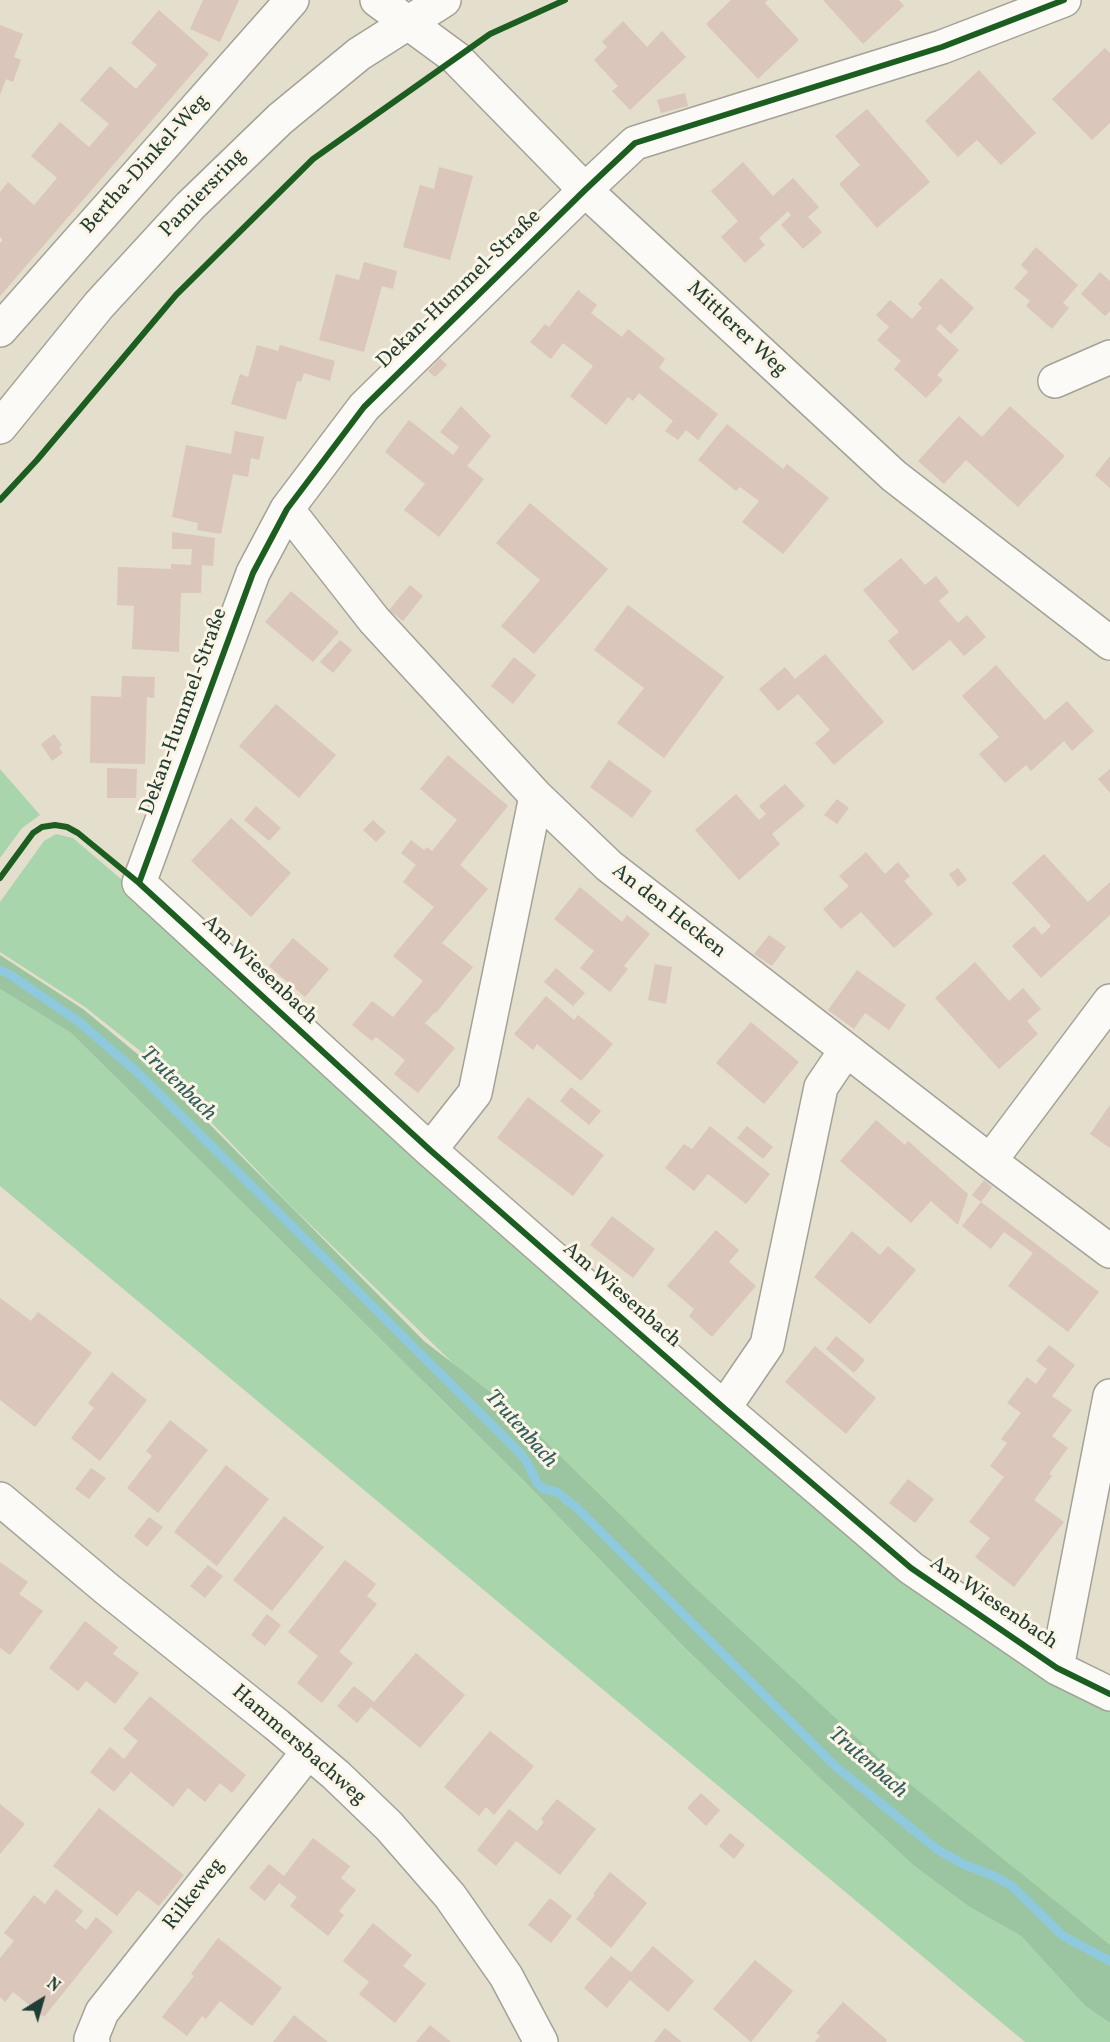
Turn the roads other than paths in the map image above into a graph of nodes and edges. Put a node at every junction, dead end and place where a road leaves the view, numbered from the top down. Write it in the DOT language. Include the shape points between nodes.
graph roads {
  1 [pos="292,0"];
  2 [pos="377,0"];
  3 [pos="444,0"];
  4 [pos="1064,0"];
  5 [pos="408,22"];
  6 [pos="585,190"];
  7 [pos="0,330"];
  8 [pos="1110,357"];
  9 [pos="1055,381"];
  10 [pos="0,427"];
  11 [pos="287,509"];
  12 [pos="1110,643"];
  13 [pos="536,796"];
  14 [pos="139,883"];
  15 [pos="1110,1000"];
  16 [pos="846,1050"];
  17 [pos="430,1150"];
  18 [pos="990,1161"];
  19 [pos="1110,1251"];
  20 [pos="1110,1396"];
  21 [pos="724,1408"];
  22 [pos="0,1499"];
  23 [pos="1057,1668"];
  24 [pos="1110,1694"];
  25 [pos="308,1752"];
  26 [pos="93,2042"];
  27 [pos="541,2042"];
  1 -- 7 [label="street, Bertha-Dinkel-Weg"];
  2 -- 5 [label="street, Mittlerer Weg"];
  3 -- 5 [label="street, Pamiersring"];
  4 -- 6 [label="street, Dekan-Hummel-Straße" via="942,47 635,143"];
  5 -- 6 [label="street, Mittlerer Weg" via="456,58"];
  5 -- 10 [label="street, Pamiersring" via="359,54 280,119 190,206 99,305"];
  6 -- 11 [label="street, Dekan-Hummel-Straße" via="364,407"];
  6 -- 12 [label="street, Mittlerer Weg" via="894,476"];
  8 -- 9 [label="street"];
  11 -- 13 [label="street, An den Hecken" via="375,620"];
  11 -- 14 [label="street, Dekan-Hummel-Straße" via="253,573"];
  13 -- 16 [label="street, An den Hecken" via="609,866"];
  13 -- 17 [label="street" via="475,1093"];
  14 -- 17 [label="street, Am Wiesenbach"];
  15 -- 18 [label="street"];
  16 -- 18 [label="street, An den Hecken"];
  16 -- 21 [label="street" via="821,1087 767,1345"];
  17 -- 21 [label="street, Am Wiesenbach"];
  18 -- 19 [label="street, An den Hecken"];
  20 -- 23 [label="street"];
  21 -- 23 [label="street, Am Wiesenbach" via="911,1568"];
  22 -- 25 [label="street, Hammersbachweg"];
  23 -- 24 [label="street, Am Wiesenbach"];
  25 -- 26 [label="street, Rilkeweg" via="102,2012"];
  25 -- 27 [label="street, Hammersbachweg" via="389,1826 450,1896 506,1976"];
}
